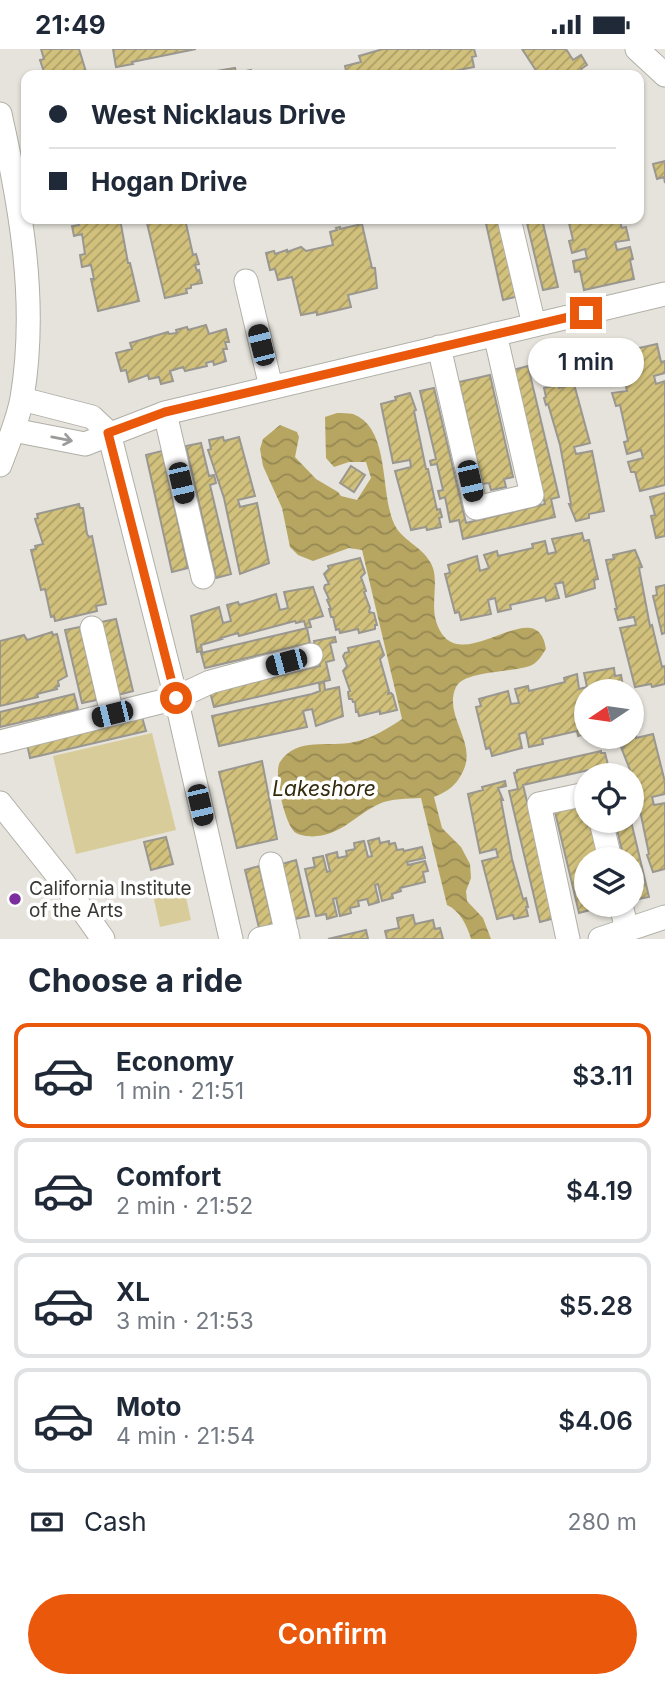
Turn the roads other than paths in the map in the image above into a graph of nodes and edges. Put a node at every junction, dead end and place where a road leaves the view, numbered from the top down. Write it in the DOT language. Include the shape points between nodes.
graph roads {
  1 [pos="637,49"];
  2 [pos="665,75"];
  3 [pos="0,114"];
  4 [pos="510,224"];
  5 [pos="246,281"];
  6 [pos="665,294"];
  7 [pos="534,325"];
  8 [pos="495,334"];
  9 [pos="439,347"];
  10 [pos="271,387"];
  11 [pos="22,399"];
  12 [pos="165,412"];
  13 [pos="13,430"];
  14 [pos="108,433"];
  15 [pos="0,465"];
  16 [pos="203,577"];
  17 [pos="92,628"];
  18 [pos="311,655"];
  19 [pos="176,698"];
  20 [pos="112,714"];
  21 [pos="0,742"];
  22 [pos="574,796"];
  23 [pos="0,803"];
  24 [pos="271,863"];
  25 [pos="665,917"];
  26 [pos="632,932"];
  27 [pos="288,936"];
  28 [pos="103,939"];
  29 [pos="230,939"];
  30 [pos="260,939"];
  31 [pos="568,939"];
  32 [pos="600,939"];
  1 -- 2 [label="street"];
  3 -- 11 [label="street" via="27,265"];
  4 -- 7 [label="street"];
  5 -- 10 [label="street"];
  6 -- 7 [label="street"];
  7 -- 8 [label="street"];
  8 -- 9 [label="street"];
  8 -- 9 [label="street" via="532,495 476,508"];
  9 -- 10 [label="street"];
  10 -- 12 [label="street"];
  11 -- 13 [label="street"];
  11 -- 14 [label="street" via="92,417"];
  12 -- 14 [label="street"];
  12 -- 16 [label="street"];
  13 -- 14 [label="street, one-way" via="85,444"];
  13 -- 15 [label="street"];
  14 -- 19 [label="street"];
  17 -- 20 [label="street"];
  18 -- 19 [label="street" via="210,682"];
  19 -- 20 [label="street"];
  19 -- 29 [label="street"];
  20 -- 21 [label="street"];
  22 -- 31 [label="street" via="538,804"];
  23 -- 28 [label="street"];
  24 -- 27 [label="street"];
  25 -- 26 [label="street"];
  26 -- 32 [label="street"];
  27 -- 30 [label="street"];
}
